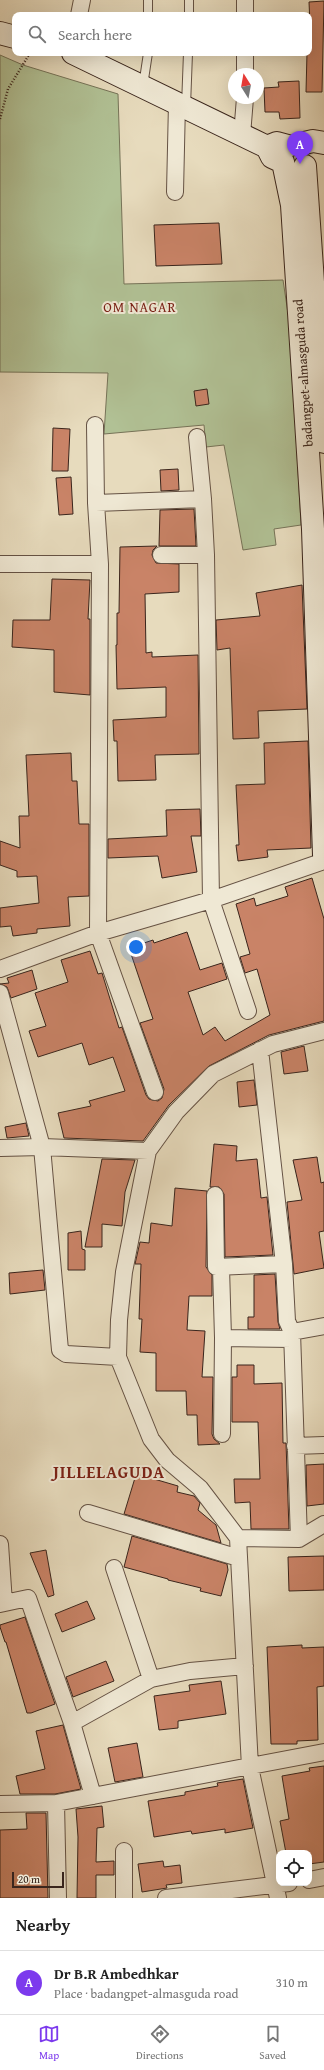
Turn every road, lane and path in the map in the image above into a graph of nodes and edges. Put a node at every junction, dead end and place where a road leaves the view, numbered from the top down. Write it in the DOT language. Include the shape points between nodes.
graph roads {
  1 [pos="82,0"];
  2 [pos="148,0"];
  3 [pos="189,0"];
  4 [pos="245,0"];
  5 [pos="80,12"];
  6 [pos="148,12"];
  7 [pos="188,12"];
  8 [pos="245,12"];
  9 [pos="0,32"];
  10 [pos="12,36"];
  11 [pos="28,56"];
  12 [pos="79,56"];
  13 [pos="147,56"];
  14 [pos="188,56"];
  15 [pos="245,56"];
  16 [pos="245,68"];
  17 [pos="142,87"];
  18 [pos="245,104"];
  19 [pos="181,106"];
  20 [pos="0,119"];
  21 [pos="242,135"];
  22 [pos="324,143"];
  23 [pos="297,159"];
  24 [pos="175,192"];
  25 [pos="319,270"];
  26 [pos="95,425"];
  27 [pos="197,437"];
  28 [pos="324,442"];
  29 [pos="203,499"];
  30 [pos="96,503"];
  31 [pos="161,555"];
  32 [pos="206,555"];
  33 [pos="0,564"];
  34 [pos="100,564"];
  35 [pos="324,855"];
  36 [pos="324,860"];
  37 [pos="211,900"];
  38 [pos="98,933"];
  39 [pos="0,969"];
  40 [pos="0,993"];
  41 [pos="248,1011"];
  42 [pos="324,1031"];
  43 [pos="260,1050"];
  44 [pos="155,1092"];
  45 [pos="42,1147"];
  46 [pos="0,1148"];
  47 [pos="148,1151"];
  48 [pos="215,1195"];
  49 [pos="284,1264"];
  50 [pos="221,1267"];
  51 [pos="324,1326"];
  52 [pos="292,1336"];
  53 [pos="223,1338"];
  54 [pos="118,1357"];
  55 [pos="222,1434"];
  56 [pos="324,1444"];
  57 [pos="295,1446"];
  58 [pos="88,1513"];
  59 [pos="324,1524"];
  60 [pos="238,1538"];
  61 [pos="299,1539"];
  62 [pos="0,1544"];
  63 [pos="239,1558"];
  64 [pos="114,1568"];
  65 [pos="2,1603"];
  66 [pos="245,1666"];
  67 [pos="151,1678"];
  68 [pos="72,1723"];
  69 [pos="324,1752"];
  70 [pos="250,1767"];
  71 [pos="93,1796"];
  72 [pos="56,1803"];
  73 [pos="0,1804"];
  74 [pos="124,1851"];
  75 [pos="324,1877"];
  76 [pos="312,1879"];
  77 [pos="281,1889"];
  78 [pos="58,1898"];
  79 [pos="124,1898"];
  80 [pos="166,1898"];
  1 -- 5 [label="street"];
  2 -- 6 [label="lane"];
  3 -- 7 [label="lane"];
  4 -- 8 [label="street"];
  9 -- 10 [label="street"];
  11 -- 20 [label="path" via="8,89"];
  12 -- 17 [label="street"];
  13 -- 17 [label="lane"];
  14 -- 19 [label="lane"];
  15 -- 16 [label="street"];
  17 -- 19 [label="street"];
  18 -- 21 [label="street"];
  19 -- 21 [label="street"];
  19 -- 24 [label="street"];
  21 -- 23 [label="street"];
  22 -- 23 [label="street" via="313,142"];
  23 -- 25 [label="street, badangpet-almasguda road"];
  23 -- 35 [label="street, badangpet-almasguda road" via="292,205 313,529"];
  25 -- 28 [label="street, badangpet-almasguda road"];
  26 -- 30 [label="street"];
  27 -- 29 [label="street"];
  29 -- 30 [label="street"];
  29 -- 32 [label="street"];
  30 -- 34 [label="street"];
  31 -- 32 [label="street"];
  32 -- 37 [label="street"];
  33 -- 34 [label="street"];
  34 -- 38 [label="street"];
  36 -- 37 [label="street"];
  37 -- 38 [label="street"];
  37 -- 41 [label="street"];
  38 -- 39 [label="street"];
  38 -- 44 [label="street"];
  40 -- 45 [label="street"];
  42 -- 43 [label="street" via="273,1044"];
  43 -- 47 [label="street" via="214,1074 176,1112"];
  43 -- 49 [label="street"];
  45 -- 46 [label="street"];
  45 -- 47 [label="street"];
  45 -- 54 [label="street" via="60,1350 66,1354"];
  47 -- 54 [label="street" via="124,1272"];
  48 -- 50 [label="street" via="216,1267"];
  49 -- 50 [label="street"];
  49 -- 52 [label="street" via="287,1321"];
  50 -- 53 [label="street"];
  51 -- 52 [label="street"];
  52 -- 53 [label="street"];
  52 -- 57 [label="street"];
  53 -- 55 [label="street"];
  54 -- 60 [label="street" via="151,1439 167,1460 200,1488"];
  56 -- 57 [label="street"];
  57 -- 61 [label="street"];
  58 -- 63 [label="street"];
  59 -- 61 [label="street"];
  60 -- 61 [label="street"];
  60 -- 63 [label="street"];
  62 -- 65 [label="street"];
  63 -- 66 [label="street"];
  64 -- 67 [label="street"];
  65 -- 68 [label="street" via="28,1598"];
  66 -- 67 [label="street" via="190,1671"];
  66 -- 70 [label="street"];
  67 -- 68 [label="street"];
  68 -- 71 [label="street"];
  69 -- 70 [label="street"];
  70 -- 71 [label="street"];
  70 -- 77 [label="street"];
  71 -- 72 [label="street"];
  72 -- 73 [label="street"];
  72 -- 78 [label="street"];
  74 -- 79 [label="street"];
  75 -- 76 [label="street"];
  77 -- 80 [label="street"];
}
